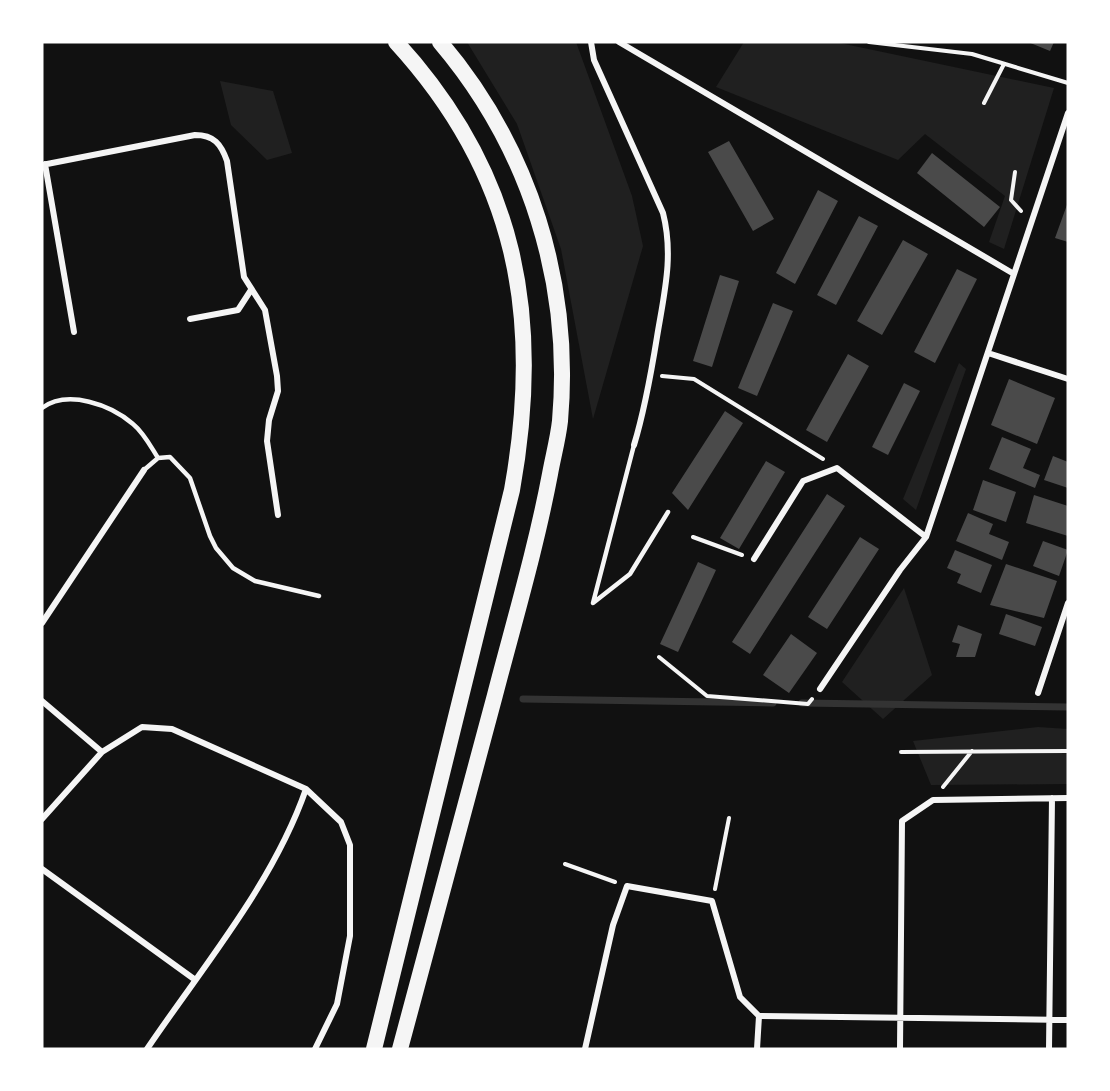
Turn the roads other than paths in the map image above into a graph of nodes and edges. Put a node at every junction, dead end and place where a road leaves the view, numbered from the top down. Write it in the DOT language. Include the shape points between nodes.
graph roads {
  1 [pos="396,42"];
  2 [pos="440,42"];
  3 [pos="591,42"];
  4 [pos="619,42"];
  5 [pos="1068,113"];
  6 [pos="1067,122"];
  7 [pos="44,164"];
  8 [pos="1014,274"];
  9 [pos="251,290"];
  10 [pos="190,319"];
  11 [pos="74,332"];
  12 [pos="988,353"];
  13 [pos="1068,379"];
  14 [pos="42,408"];
  15 [pos="634,446"];
  16 [pos="158,458"];
  17 [pos="144,470"];
  18 [pos="668,512"];
  19 [pos="278,515"];
  20 [pos="926,537"];
  21 [pos="754,559"];
  22 [pos="319,596"];
  23 [pos="1068,603"];
  24 [pos="42,623"];
  25 [pos="820,688"];
  26 [pos="1038,693"];
  27 [pos="42,701"];
  28 [pos="102,752"];
  29 [pos="306,789"];
  30 [pos="1052,798"];
  31 [pos="1068,798"];
  32 [pos="42,819"];
  33 [pos="42,869"];
  34 [pos="194,979"];
  35 [pos="759,1016"];
  36 [pos="900,1018"];
  37 [pos="1050,1020"];
  38 [pos="1068,1020"];
  39 [pos="147,1049"];
  40 [pos="315,1049"];
  41 [pos="374,1049"];
  42 [pos="400,1049"];
  43 [pos="585,1049"];
  44 [pos="757,1049"];
  45 [pos="900,1049"];
  46 [pos="1049,1049"];
  1 -- 41 [label="highway" via="453,113 483,170 507,232 524,320 526,379 517,463"];
  2 -- 42 [label="highway" via="502,129 534,202 553,279 561,357 560,422 542,518"];
  3 -- 15 [label="street" via="594,60 663,213 669,237 669,264 646,403"];
  4 -- 8 [label="street"];
  5 -- 6 [label="street"];
  6 -- 8 [label="street"];
  7 -- 9 [label="street" via="195,135 216,140 227,161 240,262"];
  7 -- 11 [label="street"];
  8 -- 12 [label="street"];
  9 -- 10 [label="street" via="238,310"];
  9 -- 19 [label="street" via="266,310 277,376 278,392 267,441"];
  12 -- 13 [label="street"];
  12 -- 20 [label="street"];
  14 -- 16 [label="lane" via="47,404 87,400 108,409 133,424"];
  15 -- 18 [label="lane" via="593,603 630,574"];
  16 -- 17 [label="lane"];
  16 -- 22 [label="lane" via="170,457 190,477 210,536 233,568 255,581"];
  17 -- 24 [label="street"];
  20 -- 21 [label="street" via="837,468 803,482"];
  20 -- 25 [label="street"];
  23 -- 26 [label="street"];
  27 -- 28 [label="street"];
  28 -- 29 [label="street" via="142,727 172,729"];
  28 -- 32 [label="street"];
  29 -- 34 [label="street" via="283,843"];
  29 -- 40 [label="street" via="341,822 350,844 350,936 337,1004"];
  30 -- 31 [label="street"];
  30 -- 36 [label="street" via="933,800 902,820"];
  30 -- 37 [label="street"];
  33 -- 34 [label="street"];
  34 -- 39 [label="street"];
  35 -- 36 [label="street"];
  35 -- 43 [label="street" via="740,997 712,901 627,886 613,925"];
  35 -- 44 [label="street"];
  36 -- 37 [label="street"];
  36 -- 45 [label="street"];
  37 -- 38 [label="street"];
  37 -- 46 [label="street"];
}
